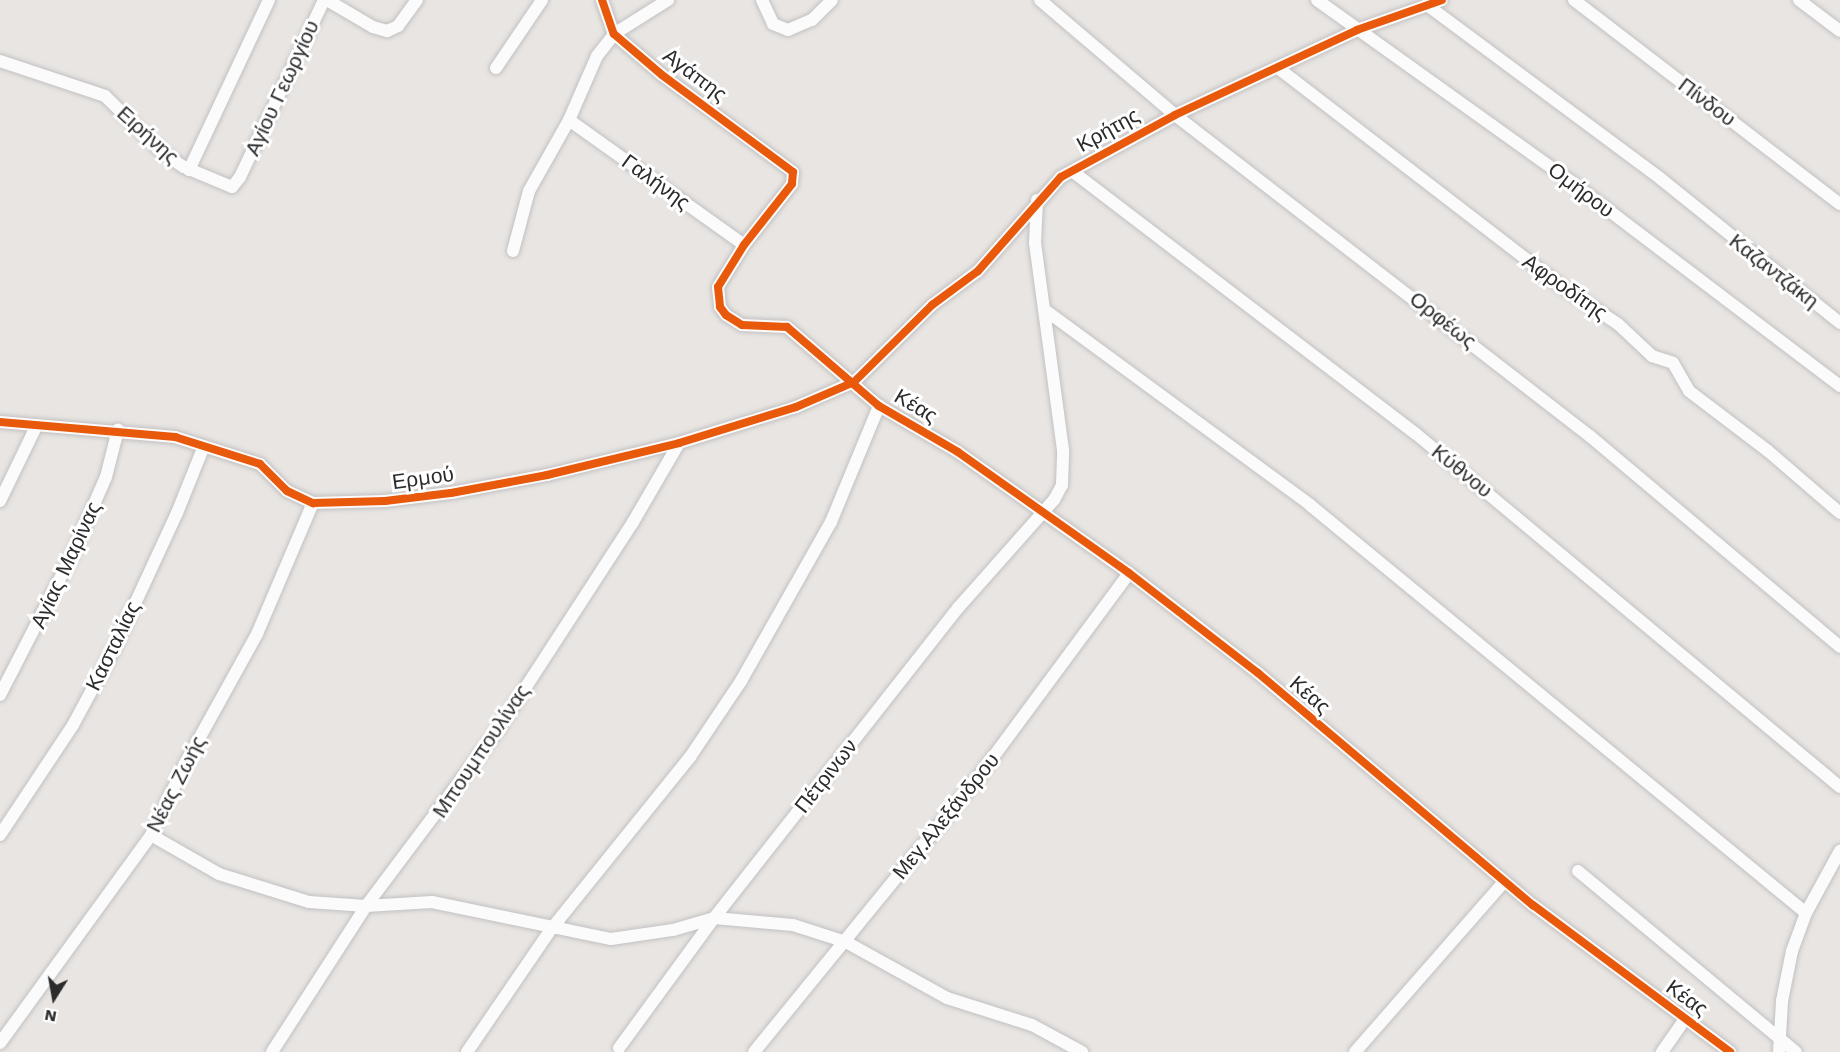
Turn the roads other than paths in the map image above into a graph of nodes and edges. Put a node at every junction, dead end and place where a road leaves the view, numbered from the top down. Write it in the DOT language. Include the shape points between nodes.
graph roads {
  1 [pos="268,0"];
  2 [pos="326,0"];
  3 [pos="417,0"];
  4 [pos="542,0"];
  5 [pos="602,0"];
  6 [pos="668,0"];
  7 [pos="762,0"];
  8 [pos="832,0"];
  9 [pos="1040,0"];
  10 [pos="1317,0"];
  11 [pos="1442,0"];
  12 [pos="1574,0"];
  13 [pos="1799,0"];
  14 [pos="1427,5"];
  15 [pos="1358,30"];
  16 [pos="1840,31"];
  17 [pos="614,34"];
  18 [pos="0,61"];
  19 [pos="496,68"];
  20 [pos="1278,68"];
  21 [pos="1174,115"];
  22 [pos="569,120"];
  23 [pos="786,164"];
  24 [pos="189,170"];
  25 [pos="1072,171"];
  26 [pos="1037,200"];
  27 [pos="1840,204"];
  28 [pos="744,245"];
  29 [pos="513,251"];
  30 [pos="1045,310"];
  31 [pos="1840,323"];
  32 [pos="854,382"];
  33 [pos="1840,386"];
  34 [pos="879,405"];
  35 [pos="0,422"];
  36 [pos="36,427"];
  37 [pos="118,430"];
  38 [pos="679,443"];
  39 [pos="204,446"];
  40 [pos="0,501"];
  41 [pos="313,502"];
  42 [pos="1042,511"];
  43 [pos="1840,513"];
  44 [pos="1129,573"];
  45 [pos="1840,647"];
  46 [pos="0,695"];
  47 [pos="1840,787"];
  48 [pos="0,835"];
  49 [pos="151,835"];
  50 [pos="1840,851"];
  51 [pos="1578,871"];
  52 [pos="1504,882"];
  53 [pos="366,906"];
  54 [pos="1806,913"];
  55 [pos="714,918"];
  56 [pos="552,927"];
  57 [pos="846,942"];
  58 [pos="1685,1019"];
  59 [pos="0,1043"];
  60 [pos="1779,1046"];
  61 [pos="620,1048"];
  62 [pos="272,1052"];
  63 [pos="467,1052"];
  64 [pos="754,1052"];
  65 [pos="1082,1052"];
  66 [pos="1355,1052"];
  67 [pos="1662,1052"];
  68 [pos="1730,1052"];
  69 [pos="1796,1052"];
  1 -- 24 [label="street, Ειρήνης"];
  2 -- 3 [label="street" via="387,31 398,26"];
  2 -- 24 [label="street, Αγίου Γεωργίου" via="240,177 227,187"];
  4 -- 19 [label="street"];
  5 -- 17 [label="street"];
  6 -- 17 [label="street"];
  7 -- 8 [label="street" via="773,24 781,29 799,27"];
  9 -- 21 [label="street, Ορφέως"];
  10 -- 15 [label="street, Ομήρου"];
  11 -- 14 [label="street, Κρήτης"];
  12 -- 27 [label="street, Πίνδου"];
  13 -- 16 [label="street"];
  14 -- 15 [label="street, Κρήτης"];
  14 -- 31 [label="street, Καζαντζάκη" via="1661,179"];
  15 -- 20 [label="street, Κρήτης"];
  15 -- 33 [label="street, Ομήρου" via="1574,184"];
  17 -- 22 [label="street" via="584,79"];
  17 -- 23 [label="street, Αγάπης" via="662,75"];
  18 -- 24 [label="street, Ειρήνης" via="105,96 163,153"];
  20 -- 21 [label="street, Κρήτης"];
  20 -- 43 [label="street, Αφροδίτης" via="1558,284 1618,324 1652,356 1673,363 1689,391"];
  21 -- 25 [label="street, Κρήτης"];
  21 -- 45 [label="street, Ορφέως" via="1591,437"];
  22 -- 28 [label="street, Γαλήνης"];
  22 -- 29 [label="street" via="529,191"];
  23 -- 28 [label="street, Κέας" via="795,176 792,184"];
  25 -- 26 [label="street, Κρήτης"];
  25 -- 47 [label="street, Κύθνου" via="1415,433"];
  26 -- 30 [label="street, Πέτρινων" via="1035,243"];
  26 -- 32 [label="street, Κρήτης" via="978,271 933,305"];
  28 -- 32 [label="street, Κέας" via="718,287 720,307 726,315 742,325 787,327"];
  30 -- 42 [label="street, Πέτρινων" via="1064,471 1054,500"];
  30 -- 54 [label="street" via="1310,505"];
  32 -- 34 [label="street, Κέας"];
  32 -- 38 [label="street, Ερμού" via="796,407"];
  34 -- 42 [label="street, Κέας" via="958,452"];
  34 -- 56 [label="street" via="831,522 741,681 690,757"];
  35 -- 36 [label="street, Ερμού"];
  36 -- 37 [label="street, Ερμού"];
  36 -- 40 [label="street"];
  37 -- 39 [label="street, Ερμού" via="175,437"];
  37 -- 46 [label="street, Αγίας Μαρίνας" via="106,477 71,557"];
  38 -- 41 [label="street, Ερμού" via="451,493 385,501"];
  38 -- 53 [label="street, Μπουμπουλίνας" via="633,522 498,730"];
  39 -- 41 [label="street, Ερμού" via="260,464 287,491"];
  39 -- 48 [label="street, Κασταλίας" via="115,647 73,725"];
  41 -- 49 [label="street, Νέας Ζωής" via="257,634 185,764"];
  42 -- 44 [label="street, Κέας"];
  42 -- 55 [label="street, Πέτρινων" via="958,609"];
  44 -- 52 [label="street, Κέας" via="1258,673"];
  44 -- 57 [label="street, Μεγ.Αλεξάνδρου" via="982,772"];
  49 -- 53 [label="street" via="219,874 309,902"];
  49 -- 59 [label="street, Νέας Ζωής"];
  50 -- 54 [label="street"];
  51 -- 60 [label="street"];
  52 -- 58 [label="street, Κέας"];
  52 -- 66 [label="street"];
  53 -- 56 [label="street" via="432,902"];
  53 -- 62 [label="street, Μπουμπουλίνας"];
  54 -- 60 [label="street" via="1787,973"];
  55 -- 56 [label="street" via="673,930 610,939"];
  55 -- 57 [label="street" via="793,925"];
  55 -- 61 [label="street, Πέτρινων"];
  56 -- 63 [label="street"];
  57 -- 64 [label="street, Μεγ.Αλεξάνδρου"];
  57 -- 65 [label="street" via="947,998 1032,1025"];
  58 -- 67 [label="street"];
  58 -- 68 [label="street, Κέας"];
  60 -- 69 [label="street"];
}
